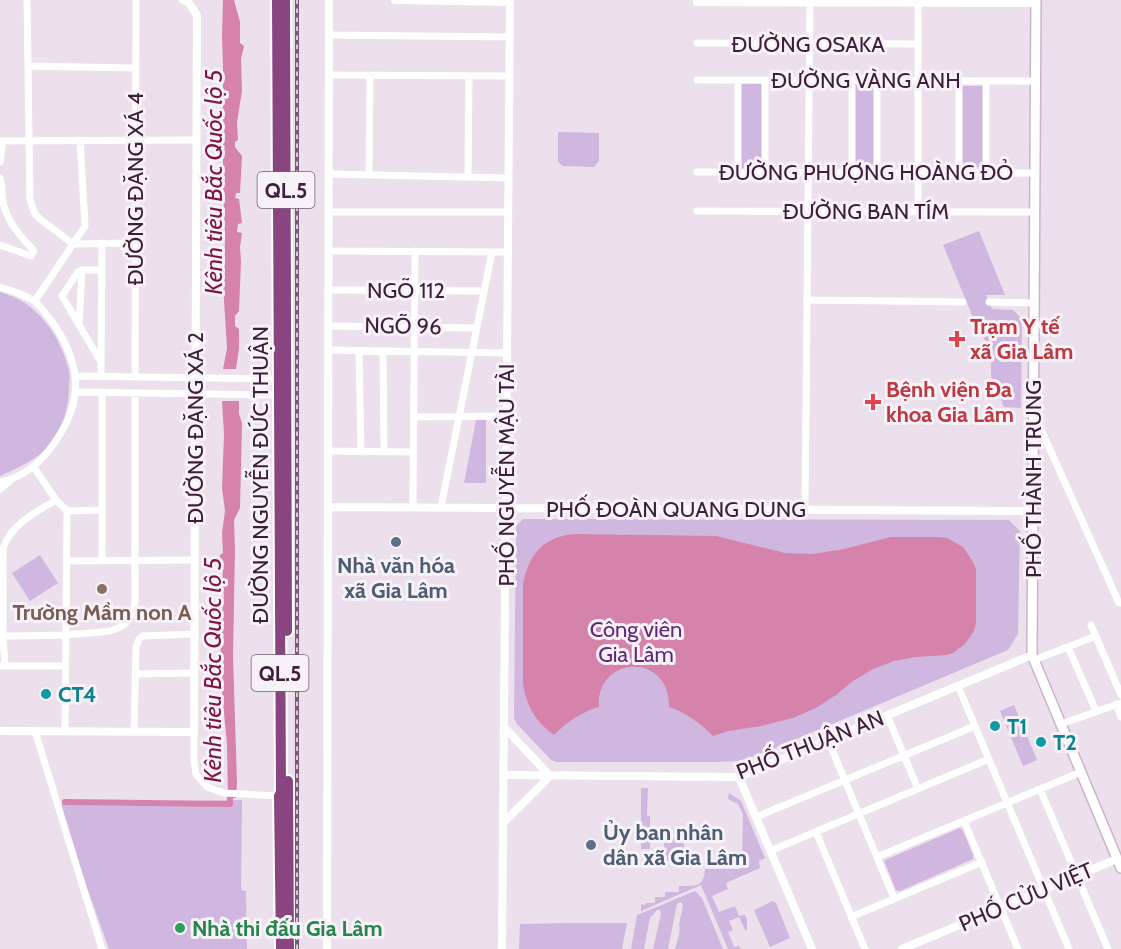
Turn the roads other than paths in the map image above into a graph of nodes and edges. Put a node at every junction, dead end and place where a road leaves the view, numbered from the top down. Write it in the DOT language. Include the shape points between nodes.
graph roads {
  1 [pos="27,0"];
  2 [pos="136,0"];
  3 [pos="183,0"];
  4 [pos="277,0"];
  5 [pos="285,0"];
  6 [pos="329,0"];
  7 [pos="395,0"];
  8 [pos="510,1"];
  9 [pos="810,1"];
  10 [pos="697,2"];
  11 [pos="1036,2"];
  12 [pos="918,3"];
  13 [pos="329,35"];
  14 [pos="510,37"];
  15 [pos="697,43"];
  16 [pos="810,44"];
  17 [pos="918,44"];
  18 [pos="28,66"];
  19 [pos="136,68"];
  20 [pos="329,75"];
  21 [pos="370,75"];
  22 [pos="469,76"];
  23 [pos="509,76"];
  24 [pos="697,80"];
  25 [pos="738,80"];
  26 [pos="765,80"];
  27 [pos="809,80"];
  28 [pos="852,80"];
  29 [pos="877,81"];
  30 [pos="918,81"];
  31 [pos="959,81"];
  32 [pos="986,81"];
  33 [pos="1036,81"];
  34 [pos="80,140"];
  35 [pos="135,140"];
  36 [pos="196,140"];
  37 [pos="1,141"];
  38 [pos="29,141"];
  39 [pos="0,162"];
  40 [pos="697,172"];
  41 [pos="738,172"];
  42 [pos="765,172"];
  43 [pos="808,172"];
  44 [pos="852,172"];
  45 [pos="877,172"];
  46 [pos="918,172"];
  47 [pos="959,173"];
  48 [pos="986,173"];
  49 [pos="1035,173"];
  50 [pos="329,174"];
  51 [pos="369,175"];
  52 [pos="0,177"];
  53 [pos="468,177"];
  54 [pos="508,178"];
  55 [pos="697,211"];
  56 [pos="807,211"];
  57 [pos="329,212"];
  58 [pos="508,212"];
  59 [pos="918,212"];
  60 [pos="1035,212"];
  61 [pos="102,243"];
  62 [pos="135,243"];
  63 [pos="0,244"];
  64 [pos="73,244"];
  65 [pos="328,251"];
  66 [pos="415,251"];
  67 [pos="492,252"];
  68 [pos="508,252"];
  69 [pos="82,270"];
  70 [pos="102,270"];
  71 [pos="0,287"];
  72 [pos="328,290"];
  73 [pos="415,291"];
  74 [pos="484,291"];
  75 [pos="807,300"];
  76 [pos="35,302"];
  77 [pos="963,302"];
  78 [pos="989,302"];
  79 [pos="1034,303"];
  80 [pos="79,325"];
  81 [pos="328,326"];
  82 [pos="415,326"];
  83 [pos="477,328"];
  84 [pos="328,350"];
  85 [pos="359,351"];
  86 [pos="383,351"];
  87 [pos="414,351"];
  88 [pos="472,352"];
  89 [pos="507,353"];
  90 [pos="101,362"];
  91 [pos="76,376"];
  92 [pos="100,377"];
  93 [pos="135,377"];
  94 [pos="195,378"];
  95 [pos="282,379"];
  96 [pos="76,392"];
  97 [pos="102,392"];
  98 [pos="135,393"];
  99 [pos="195,394"];
  100 [pos="282,396"];
  101 [pos="1034,413"];
  102 [pos="507,416"];
  103 [pos="414,417"];
  104 [pos="459,417"];
  105 [pos="328,451"];
  106 [pos="361,452"];
  107 [pos="384,452"];
  108 [pos="414,452"];
  109 [pos="33,466"];
  110 [pos="15,477"];
  111 [pos="0,482"];
  112 [pos="0,489"];
  113 [pos="56,500"];
  114 [pos="328,507"];
  115 [pos="413,507"];
  116 [pos="441,507"];
  117 [pos="506,508"];
  118 [pos="805,509"];
  119 [pos="102,510"];
  120 [pos="67,511"];
  121 [pos="1033,511"];
  122 [pos="195,560"];
  123 [pos="67,561"];
  124 [pos="102,561"];
  125 [pos="135,561"];
  126 [pos="1120,603"];
  127 [pos="1091,625"];
  128 [pos="194,634"];
  129 [pos="66,635"];
  130 [pos="1,636"];
  131 [pos="1096,636"];
  132 [pos="1068,647"];
  133 [pos="1033,657"];
  134 [pos="2,666"];
  135 [pos="66,666"];
  136 [pos="194,673"];
  137 [pos="136,674"];
  138 [pos="958,686"];
  139 [pos="1121,695"];
  140 [pos="1119,704"];
  141 [pos="1096,711"];
  142 [pos="887,715"];
  143 [pos="1121,717"];
  144 [pos="1061,724"];
  145 [pos="975,726"];
  146 [pos="504,727"];
  147 [pos="0,731"];
  148 [pos="35,731"];
  149 [pos="65,731"];
  150 [pos="134,732"];
  151 [pos="194,732"];
  152 [pos="828,740"];
  153 [pos="904,755"];
  154 [pos="989,759"];
  155 [pos="1081,772"];
  156 [pos="504,775"];
  157 [pos="550,776"];
  158 [pos="740,777"];
  159 [pos="844,780"];
  160 [pos="918,789"];
  161 [pos="1040,789"];
  162 [pos="279,795"];
  163 [pos="1007,803"];
  164 [pos="859,814"];
  165 [pos="756,817"];
  166 [pos="964,821"];
  167 [pos="503,823"];
  168 [pos="816,832"];
  169 [pos="770,851"];
  170 [pos="877,857"];
  171 [pos="982,862"];
  172 [pos="1119,863"];
  173 [pos="1077,876"];
  174 [pos="1044,889"];
  175 [pos="894,898"];
  176 [pos="1001,907"];
  177 [pos="851,916"];
  178 [pos="914,947"];
  179 [pos="102,949"];
  180 [pos="281,949"];
  181 [pos="289,949"];
  182 [pos="327,949"];
  183 [pos="502,949"];
  184 [pos="812,949"];
  185 [pos="865,949"];
  186 [pos="902,949"];
  187 [pos="1018,949"];
  188 [pos="1069,949"];
  189 [pos="1108,949"];
  1 -- 18 [label="street"];
  2 -- 19 [label="street, ĐƯỜNG ĐẶNG XÁ 4"];
  3 -- 36 [label="street, ĐƯỜNG ĐẶNG XÁ 2" via="197,15"];
  4 -- 95 [label="highway, ĐƯỜNG NGUYỄN ĐỨC THUẬN / QL.5"];
  5 -- 95 [label="highway, ĐƯỜNG NGUYỄN ĐỨC THUẬN / QL.5"];
  6 -- 13 [label="street"];
  7 -- 8 [label="street"];
  8 -- 14 [label="street, PHỐ NGUYỄN MẬU TÀI"];
  9 -- 10 [label="street"];
  9 -- 12 [label="street"];
  9 -- 16 [label="street"];
  11 -- 12 [label="street"];
  11 -- 33 [label="main road, PHỐ THÀNH TRUNG"];
  12 -- 17 [label="street"];
  13 -- 14 [label="street"];
  13 -- 20 [label="street"];
  14 -- 23 [label="street, PHỐ NGUYỄN MẬU TÀI"];
  15 -- 16 [label="street, ĐƯỜNG OSAKA"];
  16 -- 17 [label="street, ĐƯỜNG OSAKA"];
  16 -- 27 [label="street"];
  17 -- 30 [label="street"];
  18 -- 19 [label="street"];
  18 -- 38 [label="street"];
  19 -- 35 [label="street, ĐƯỜNG ĐẶNG XÁ 4"];
  20 -- 21 [label="street"];
  20 -- 50 [label="street"];
  21 -- 22 [label="street"];
  21 -- 51 [label="street"];
  22 -- 23 [label="street"];
  22 -- 53 [label="street"];
  23 -- 54 [label="street, PHỐ NGUYỄN MẬU TÀI"];
  24 -- 25 [label="street, ĐƯỜNG VÀNG ANH"];
  25 -- 26 [label="street, ĐƯỜNG VÀNG ANH"];
  25 -- 41 [label="street"];
  26 -- 27 [label="street, ĐƯỜNG VÀNG ANH"];
  26 -- 42 [label="street"];
  27 -- 28 [label="street, ĐƯỜNG VÀNG ANH"];
  27 -- 43 [label="street"];
  28 -- 29 [label="street, ĐƯỜNG VÀNG ANH"];
  28 -- 44 [label="street"];
  29 -- 30 [label="street, ĐƯỜNG VÀNG ANH"];
  29 -- 45 [label="street"];
  30 -- 31 [label="street, ĐƯỜNG VÀNG ANH"];
  30 -- 46 [label="street"];
  31 -- 32 [label="street, ĐƯỜNG VÀNG ANH"];
  31 -- 47 [label="street"];
  32 -- 33 [label="street, ĐƯỜNG VÀNG ANH"];
  32 -- 48 [label="street"];
  33 -- 49 [label="main road, PHỐ THÀNH TRUNG"];
  34 -- 35 [label="street"];
  34 -- 38 [label="street"];
  34 -- 64 [label="street" via="85,226"];
  35 -- 36 [label="street"];
  35 -- 62 [label="street, ĐƯỜNG ĐẶNG XÁ 4"];
  36 -- 94 [label="street, ĐƯỜNG ĐẶNG XÁ 2"];
  37 -- 38 [label="street"];
  37 -- 39 [label="street"];
  38 -- 64 [label="street" via="30,200 34,214"];
  40 -- 41 [label="street, ĐƯỜNG PHƯỢNG HOÀNG ĐỎ"];
  41 -- 42 [label="street, ĐƯỜNG PHƯỢNG HOÀNG ĐỎ"];
  42 -- 43 [label="street, ĐƯỜNG PHƯỢNG HOÀNG ĐỎ"];
  43 -- 44 [label="street, ĐƯỜNG PHƯỢNG HOÀNG ĐỎ"];
  43 -- 56 [label="street"];
  44 -- 45 [label="street, ĐƯỜNG PHƯỢNG HOÀNG ĐỎ"];
  45 -- 46 [label="street, ĐƯỜNG PHƯỢNG HOÀNG ĐỎ"];
  46 -- 47 [label="street, ĐƯỜNG PHƯỢNG HOÀNG ĐỎ"];
  46 -- 59 [label="street"];
  47 -- 48 [label="street, ĐƯỜNG PHƯỢNG HOÀNG ĐỎ"];
  48 -- 49 [label="street, ĐƯỜNG PHƯỢNG HOÀNG ĐỎ"];
  49 -- 60 [label="main road, PHỐ THÀNH TRUNG"];
  50 -- 51 [label="street"];
  50 -- 57 [label="street"];
  51 -- 53 [label="street"];
  52 -- 63 [label="street" via="6,215 34,251 31,256"];
  53 -- 54 [label="street"];
  54 -- 58 [label="street, PHỐ NGUYỄN MẬU TÀI"];
  55 -- 56 [label="street, ĐƯỜNG BAN TÍM"];
  56 -- 59 [label="street, ĐƯỜNG BAN TÍM"];
  56 -- 75 [label="street"];
  57 -- 58 [label="street"];
  57 -- 65 [label="street"];
  58 -- 68 [label="street, PHỐ NGUYỄN MẬU TÀI"];
  59 -- 60 [label="street, ĐƯỜNG BAN TÍM"];
  60 -- 79 [label="main road, PHỐ THÀNH TRUNG"];
  61 -- 62 [label="street"];
  61 -- 64 [label="street"];
  61 -- 70 [label="street"];
  62 -- 93 [label="street, ĐƯỜNG ĐẶNG XÁ 4"];
  64 -- 76 [label="street"];
  65 -- 66 [label="street"];
  65 -- 72 [label="street"];
  66 -- 67 [label="street"];
  66 -- 73 [label="street"];
  67 -- 68 [label="street"];
  67 -- 74 [label="street"];
  68 -- 89 [label="street, PHỐ NGUYỄN MẬU TÀI"];
  69 -- 70 [label="street"];
  69 -- 80 [label="street"];
  69 -- 80 [label="street" via="62,296"];
  70 -- 90 [label="street"];
  71 -- 76 [label="street"];
  72 -- 73 [label="street, NGÕ 112"];
  72 -- 81 [label="street"];
  73 -- 74 [label="street, NGÕ 112"];
  73 -- 82 [label="street"];
  74 -- 83 [label="street"];
  75 -- 77 [label="street"];
  75 -- 118 [label="street"];
  76 -- 91 [label="street" via="61,336"];
  78 -- 79 [label="street"];
  79 -- 101 [label="main road, PHỐ THÀNH TRUNG"];
  80 -- 90 [label="street"];
  81 -- 82 [label="street, NGÕ 96"];
  81 -- 84 [label="street"];
  82 -- 83 [label="street, NGÕ 96"];
  82 -- 87 [label="street"];
  83 -- 88 [label="street"];
  84 -- 85 [label="street"];
  84 -- 105 [label="street"];
  85 -- 86 [label="street"];
  85 -- 106 [label="street"];
  86 -- 87 [label="street"];
  86 -- 107 [label="street"];
  87 -- 88 [label="street"];
  87 -- 103 [label="street"];
  88 -- 89 [label="street"];
  88 -- 104 [label="street"];
  89 -- 102 [label="street, PHỐ NGUYỄN MẬU TÀI"];
  90 -- 92 [label="street"];
  91 -- 92 [label="street"];
  91 -- 96 [label="street"];
  92 -- 93 [label="street"];
  93 -- 94 [label="street"];
  94 -- 95 [label="street"];
  94 -- 99 [label="street, ĐƯỜNG ĐẶNG XÁ 2"];
  95 -- 100 [label="highway, ĐƯỜNG NGUYỄN ĐỨC THUẬN / QL.5"];
  96 -- 97 [label="street"];
  96 -- 109 [label="street" via="60,435"];
  97 -- 98 [label="street"];
  97 -- 119 [label="street"];
  98 -- 99 [label="street"];
  98 -- 125 [label="street"];
  99 -- 100 [label="street"];
  99 -- 122 [label="street, ĐƯỜNG ĐẶNG XÁ 2"];
  100 -- 162 [label="highway, ĐƯỜNG NGUYỄN ĐỨC THUẬN / QL.5"];
  100 -- 181 [label="highway, ĐƯỜNG NGUYỄN ĐỨC THUẬN / QL.5"];
  101 -- 121 [label="main road, PHỐ THÀNH TRUNG"];
  101 -- 126 [label="street"];
  102 -- 104 [label="street"];
  102 -- 117 [label="street, PHỐ NGUYỄN MẬU TÀI"];
  103 -- 104 [label="street"];
  103 -- 108 [label="street"];
  104 -- 116 [label="street"];
  105 -- 106 [label="street"];
  105 -- 114 [label="street"];
  106 -- 107 [label="street"];
  107 -- 108 [label="street"];
  108 -- 115 [label="street"];
  109 -- 110 [label="street"];
  109 -- 113 [label="street"];
  110 -- 111 [label="street"];
  110 -- 112 [label="street"];
  113 -- 120 [label="street"];
  113 -- 130 [label="street" via="6,538"];
  114 -- 115 [label="street, PHỐ ĐOÀN QUANG DUNG"];
  114 -- 182 [label="street"];
  115 -- 116 [label="street, PHỐ ĐOÀN QUANG DUNG"];
  116 -- 117 [label="street, PHỐ ĐOÀN QUANG DUNG"];
  117 -- 118 [label="street, PHỐ ĐOÀN QUANG DUNG"];
  117 -- 146 [label="street, PHỐ NGUYỄN MẬU TÀI"];
  118 -- 121 [label="street, PHỐ ĐOÀN QUANG DUNG"];
  119 -- 120 [label="street"];
  119 -- 124 [label="street"];
  120 -- 123 [label="street"];
  121 -- 133 [label="main road, PHỐ THÀNH TRUNG"];
  122 -- 125 [label="street"];
  122 -- 128 [label="street, ĐƯỜNG ĐẶNG XÁ 2"];
  123 -- 124 [label="street"];
  123 -- 129 [label="street"];
  124 -- 125 [label="street"];
  125 -- 129 [label="street" via="134,610 125,624 108,632"];
  127 -- 131 [label="street"];
  128 -- 136 [label="street, ĐƯỜNG ĐẶNG XÁ 2"];
  128 -- 137 [label="street" via="140,637"];
  129 -- 130 [label="street"];
  129 -- 135 [label="street"];
  130 -- 134 [label="street"];
  131 -- 132 [label="street"];
  131 -- 139 [label="street"];
  132 -- 133 [label="street"];
  132 -- 141 [label="street"];
  133 -- 138 [label="street, PHỐ THUẬN AN"];
  133 -- 144 [label="main road, PHỐ THÀNH TRUNG"];
  134 -- 135 [label="street"];
  135 -- 149 [label="street"];
  136 -- 137 [label="street"];
  136 -- 151 [label="street, ĐƯỜNG ĐẶNG XÁ 2"];
  137 -- 150 [label="street"];
  138 -- 142 [label="street, PHỐ THUẬN AN"];
  138 -- 145 [label="street"];
  140 -- 141 [label="street"];
  140 -- 143 [label="street"];
  141 -- 144 [label="street"];
  142 -- 152 [label="street, PHỐ THUẬN AN"];
  142 -- 153 [label="street"];
  144 -- 155 [label="main road, PHỐ THÀNH TRUNG"];
  145 -- 153 [label="street"];
  145 -- 154 [label="street"];
  146 -- 156 [label="street, PHỐ NGUYỄN MẬU TÀI"];
  146 -- 157 [label="street"];
  147 -- 148 [label="street"];
  148 -- 149 [label="street"];
  148 -- 179 [label="street"];
  149 -- 150 [label="street"];
  150 -- 151 [label="street"];
  151 -- 162 [label="street" via="196,774 207,787 224,793"];
  152 -- 158 [label="street, PHỐ THUẬN AN"];
  152 -- 159 [label="street"];
  153 -- 159 [label="street"];
  153 -- 160 [label="street"];
  154 -- 160 [label="street"];
  154 -- 163 [label="street"];
  155 -- 161 [label="street"];
  155 -- 172 [label="main road, PHỐ THÀNH TRUNG"];
  156 -- 157 [label="street, PHỐ THUẬN AN"];
  156 -- 167 [label="street, PHỐ NGUYỄN MẬU TÀI"];
  157 -- 158 [label="street, PHỐ THUẬN AN"];
  157 -- 167 [label="street"];
  158 -- 165 [label="street"];
  159 -- 164 [label="street"];
  159 -- 165 [label="street"];
  160 -- 164 [label="street"];
  161 -- 163 [label="street"];
  161 -- 173 [label="street"];
  162 -- 180 [label="highway, ĐƯỜNG NGUYỄN ĐỨC THUẬN / QL.5"];
  163 -- 166 [label="street"];
  163 -- 174 [label="street"];
  164 -- 168 [label="street"];
  164 -- 170 [label="street"];
  165 -- 169 [label="street"];
  166 -- 170 [label="street"];
  166 -- 171 [label="street"];
  167 -- 183 [label="street, PHỐ NGUYỄN MẬU TÀI"];
  168 -- 169 [label="street"];
  168 -- 177 [label="street"];
  169 -- 184 [label="street"];
  170 -- 175 [label="street"];
  171 -- 175 [label="street"];
  171 -- 176 [label="street"];
  172 -- 173 [label="street, PHỐ CỬU VIỆT"];
  173 -- 174 [label="street, PHỐ CỬU VIỆT"];
  173 -- 189 [label="street"];
  174 -- 176 [label="street, PHỐ CỬU VIỆT"];
  174 -- 188 [label="street"];
  175 -- 177 [label="street"];
  176 -- 178 [label="street, PHỐ CỬU VIỆT"];
  176 -- 187 [label="street"];
  177 -- 185 [label="street"];
  178 -- 186 [label="street, PHỐ CỬU VIỆT"];
}
